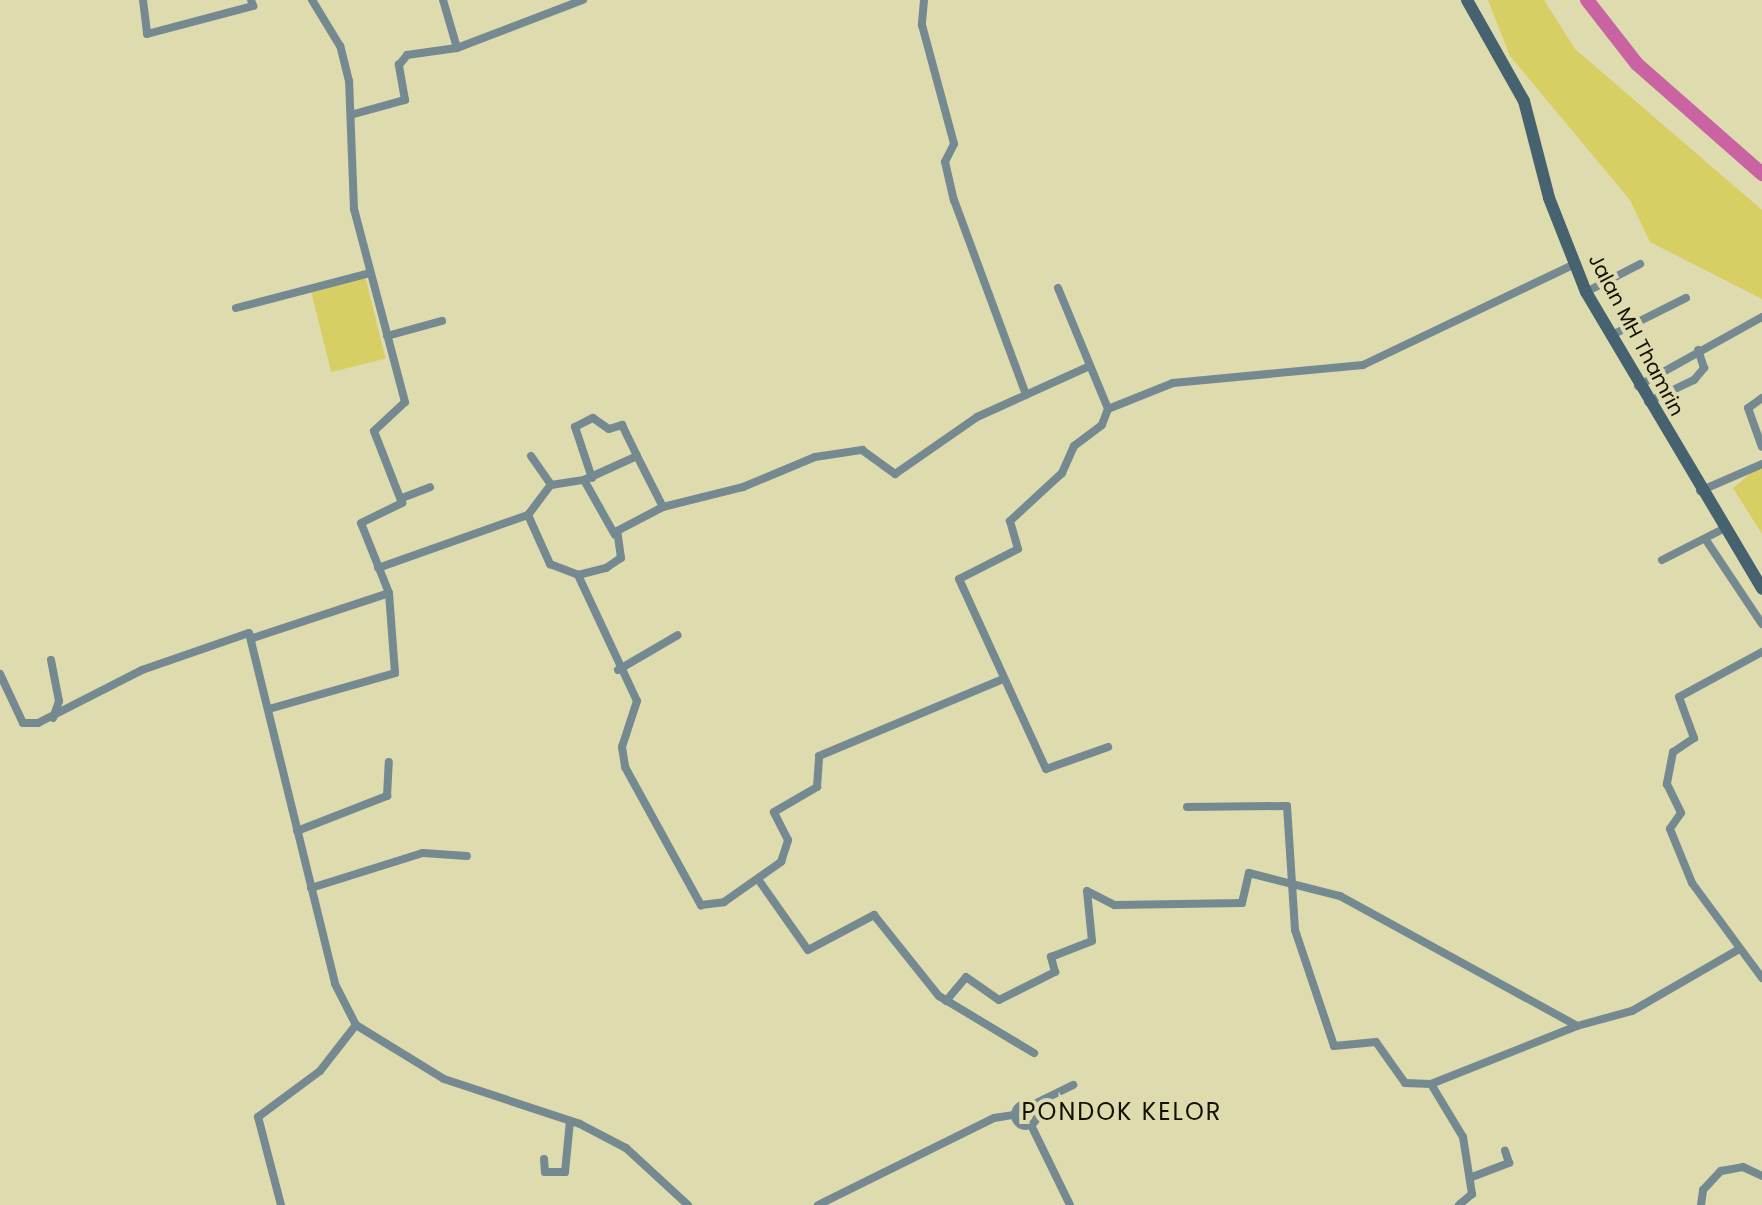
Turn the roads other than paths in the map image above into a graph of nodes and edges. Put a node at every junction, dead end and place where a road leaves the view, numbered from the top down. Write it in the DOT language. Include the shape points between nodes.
graph roads {
  1 [pos="143,0"];
  2 [pos="251,0"];
  3 [pos="312,0"];
  4 [pos="443,0"];
  5 [pos="583,0"];
  6 [pos="924,0"];
  7 [pos="1467,0"];
  8 [pos="457,48"];
  9 [pos="354,114"];
  10 [pos="1640,264"];
  11 [pos="1566,269"];
  12 [pos="370,273"];
  13 [pos="1058,288"];
  14 [pos="1586,292"];
  15 [pos="1686,298"];
  16 [pos="236,308"];
  17 [pos="1762,317"];
  18 [pos="442,321"];
  19 [pos="387,336"];
  20 [pos="1610,336"];
  21 [pos="1698,350"];
  22 [pos="1090,366"];
  23 [pos="1638,386"];
  24 [pos="1026,395"];
  25 [pos="1762,398"];
  26 [pos="1647,402"];
  27 [pos="1108,409"];
  28 [pos="1762,447"];
  29 [pos="531,456"];
  30 [pos="637,456"];
  31 [pos="1762,464"];
  32 [pos="588,479"];
  33 [pos="551,485"];
  34 [pos="430,487"];
  35 [pos="1699,492"];
  36 [pos="402,498"];
  37 [pos="663,507"];
  38 [pos="528,515"];
  39 [pos="1723,529"];
  40 [pos="615,535"];
  41 [pos="1706,540"];
  42 [pos="1662,560"];
  43 [pos="378,568"];
  44 [pos="578,575"];
  45 [pos="1762,589"];
  46 [pos="389,593"];
  47 [pos="1762,624"];
  48 [pos="678,635"];
  49 [pos="253,638"];
  50 [pos="1762,652"];
  51 [pos="51,660"];
  52 [pos="618,670"];
  53 [pos="395,673"];
  54 [pos="0,674"];
  55 [pos="1003,679"];
  56 [pos="395,685"];
  57 [pos="269,709"];
  58 [pos="53,718"];
  59 [pos="1108,747"];
  60 [pos="389,762"];
  61 [pos="1187,807"];
  62 [pos="297,831"];
  63 [pos="467,856"];
  64 [pos="1291,879"];
  65 [pos="760,882"];
  66 [pos="311,888"];
  67 [pos="1736,951"];
  68 [pos="1762,978"];
  69 [pos="946,1001"];
  70 [pos="356,1025"];
  71 [pos="1577,1026"];
  72 [pos="1034,1053"];
  73 [pos="1431,1084"];
  74 [pos="1073,1085"];
  75 [pos="1032,1105"];
  76 [pos="1014,1115"];
  77 [pos="570,1121"];
  78 [pos="1031,1125"];
  79 [pos="1505,1151"];
  80 [pos="544,1159"];
  81 [pos="1762,1176"];
  82 [pos="1472,1177"];
  83 [pos="1700,1204"];
  84 [pos="281,1205"];
  85 [pos="688,1205"];
  86 [pos="818,1205"];
  87 [pos="1070,1205"];
  88 [pos="1459,1205"];
  1 -- 2 [label="street" via="147,34 253,6"];
  3 -- 9 [label="street" via="340,46"];
  4 -- 8 [label="street"];
  5 -- 8 [label="street"];
  6 -- 24 [label="street" via="922,25 954,144 945,162 954,200"];
  7 -- 11 [label="street, Jalan MH Thamrin" via="1529,115"];
  8 -- 9 [label="street" via="407,55 399,65 405,100"];
  9 -- 12 [label="street" via="354,209"];
  10 -- 14 [label="street"];
  11 -- 14 [label="street, Jalan MH Thamrin"];
  11 -- 27 [label="street" via="1368,363 1173,383"];
  12 -- 16 [label="street"];
  12 -- 19 [label="street"];
  13 -- 22 [label="street"];
  14 -- 20 [label="street, Jalan MH Thamrin"];
  15 -- 20 [label="street"];
  17 -- 21 [label="street" via="1716,348"];
  18 -- 19 [label="street"];
  19 -- 36 [label="street" via="405,402 374,431"];
  20 -- 23 [label="street, Jalan MH Thamrin"];
  21 -- 23 [label="street"];
  21 -- 26 [label="street" via="1704,368 1694,380"];
  22 -- 24 [label="street"];
  22 -- 27 [label="street"];
  23 -- 26 [label="street, Jalan MH Thamrin"];
  24 -- 37 [label="street" via="977,417 895,474 862,450 815,457 743,487"];
  25 -- 28 [label="street" via="1748,408"];
  26 -- 35 [label="street, Jalan MH Thamrin"];
  27 -- 55 [label="street" via="1102,425 1074,446 1062,473 1010,521 1018,549 959,579"];
  29 -- 33 [label="street"];
  30 -- 32 [label="street"];
  30 -- 32 [label="street" via="622,425 609,429 593,418 575,427"];
  30 -- 37 [label="street"];
  31 -- 35 [label="street"];
  32 -- 33 [label="street"];
  32 -- 40 [label="street"];
  33 -- 38 [label="street"];
  34 -- 36 [label="street"];
  35 -- 39 [label="street, Jalan MH Thamrin"];
  36 -- 43 [label="street" via="361,523"];
  37 -- 40 [label="street"];
  38 -- 43 [label="street"];
  38 -- 44 [label="street" via="550,564"];
  39 -- 41 [label="street"];
  39 -- 45 [label="street, Jalan MH Thamrin"];
  40 -- 44 [label="street" via="621,558"];
  41 -- 42 [label="street"];
  41 -- 47 [label="street"];
  43 -- 46 [label="street"];
  44 -- 52 [label="street"];
  46 -- 49 [label="street"];
  46 -- 53 [label="street"];
  48 -- 52 [label="street"];
  49 -- 57 [label="street"];
  49 -- 58 [label="street" via="244,631 142,670"];
  50 -- 67 [label="street" via="1679,697 1694,738 1673,752 1667,784 1681,813 1670,829 1692,883"];
  51 -- 58 [label="street" via="59,701"];
  52 -- 65 [label="street" via="637,701 622,747 625,767 695,900 709,906"];
  53 -- 56 [label="street"];
  53 -- 57 [label="street"];
  54 -- 58 [label="street" via="24,724"];
  55 -- 59 [label="street" via="1047,771"];
  55 -- 65 [label="street" via="819,756 817,787 774,812 789,844"];
  57 -- 62 [label="street"];
  60 -- 62 [label="street" via="387,796"];
  61 -- 64 [label="street" via="1287,806"];
  62 -- 66 [label="street"];
  63 -- 66 [label="street" via="423,853"];
  64 -- 69 [label="street" via="1246,874 1246,901 1218,905 1115,905 1087,891 1092,941 1051,957 1054,973 999,1000 966,977"];
  64 -- 71 [label="street" via="1368,910"];
  64 -- 73 [label="street" via="1295,930 1327,1041 1376,1042 1405,1083"];
  65 -- 69 [label="street" via="808,950 874,915"];
  66 -- 70 [label="street" via="338,992"];
  67 -- 68 [label="street"];
  67 -- 71 [label="street" via="1632,1011"];
  69 -- 72 [label="street"];
  70 -- 77 [label="street" via="444,1079"];
  70 -- 84 [label="street" via="320,1071 258,1117"];
  71 -- 73 [label="street"];
  73 -- 82 [label="street" via="1454,1112"];
  74 -- 75 [label="street"];
  75 -- 76 [label="street"];
  75 -- 78 [label="street"];
  76 -- 78 [label="street"];
  76 -- 86 [label="street" via="994,1118"];
  77 -- 80 [label="street" via="565,1172 545,1172"];
  77 -- 85 [label="street" via="626,1148"];
  78 -- 87 [label="street"];
  79 -- 82 [label="street" via="1509,1163"];
  81 -- 83 [label="street" via="1743,1167 1721,1171"];
  82 -- 88 [label="street" via="1472,1194"];
}
